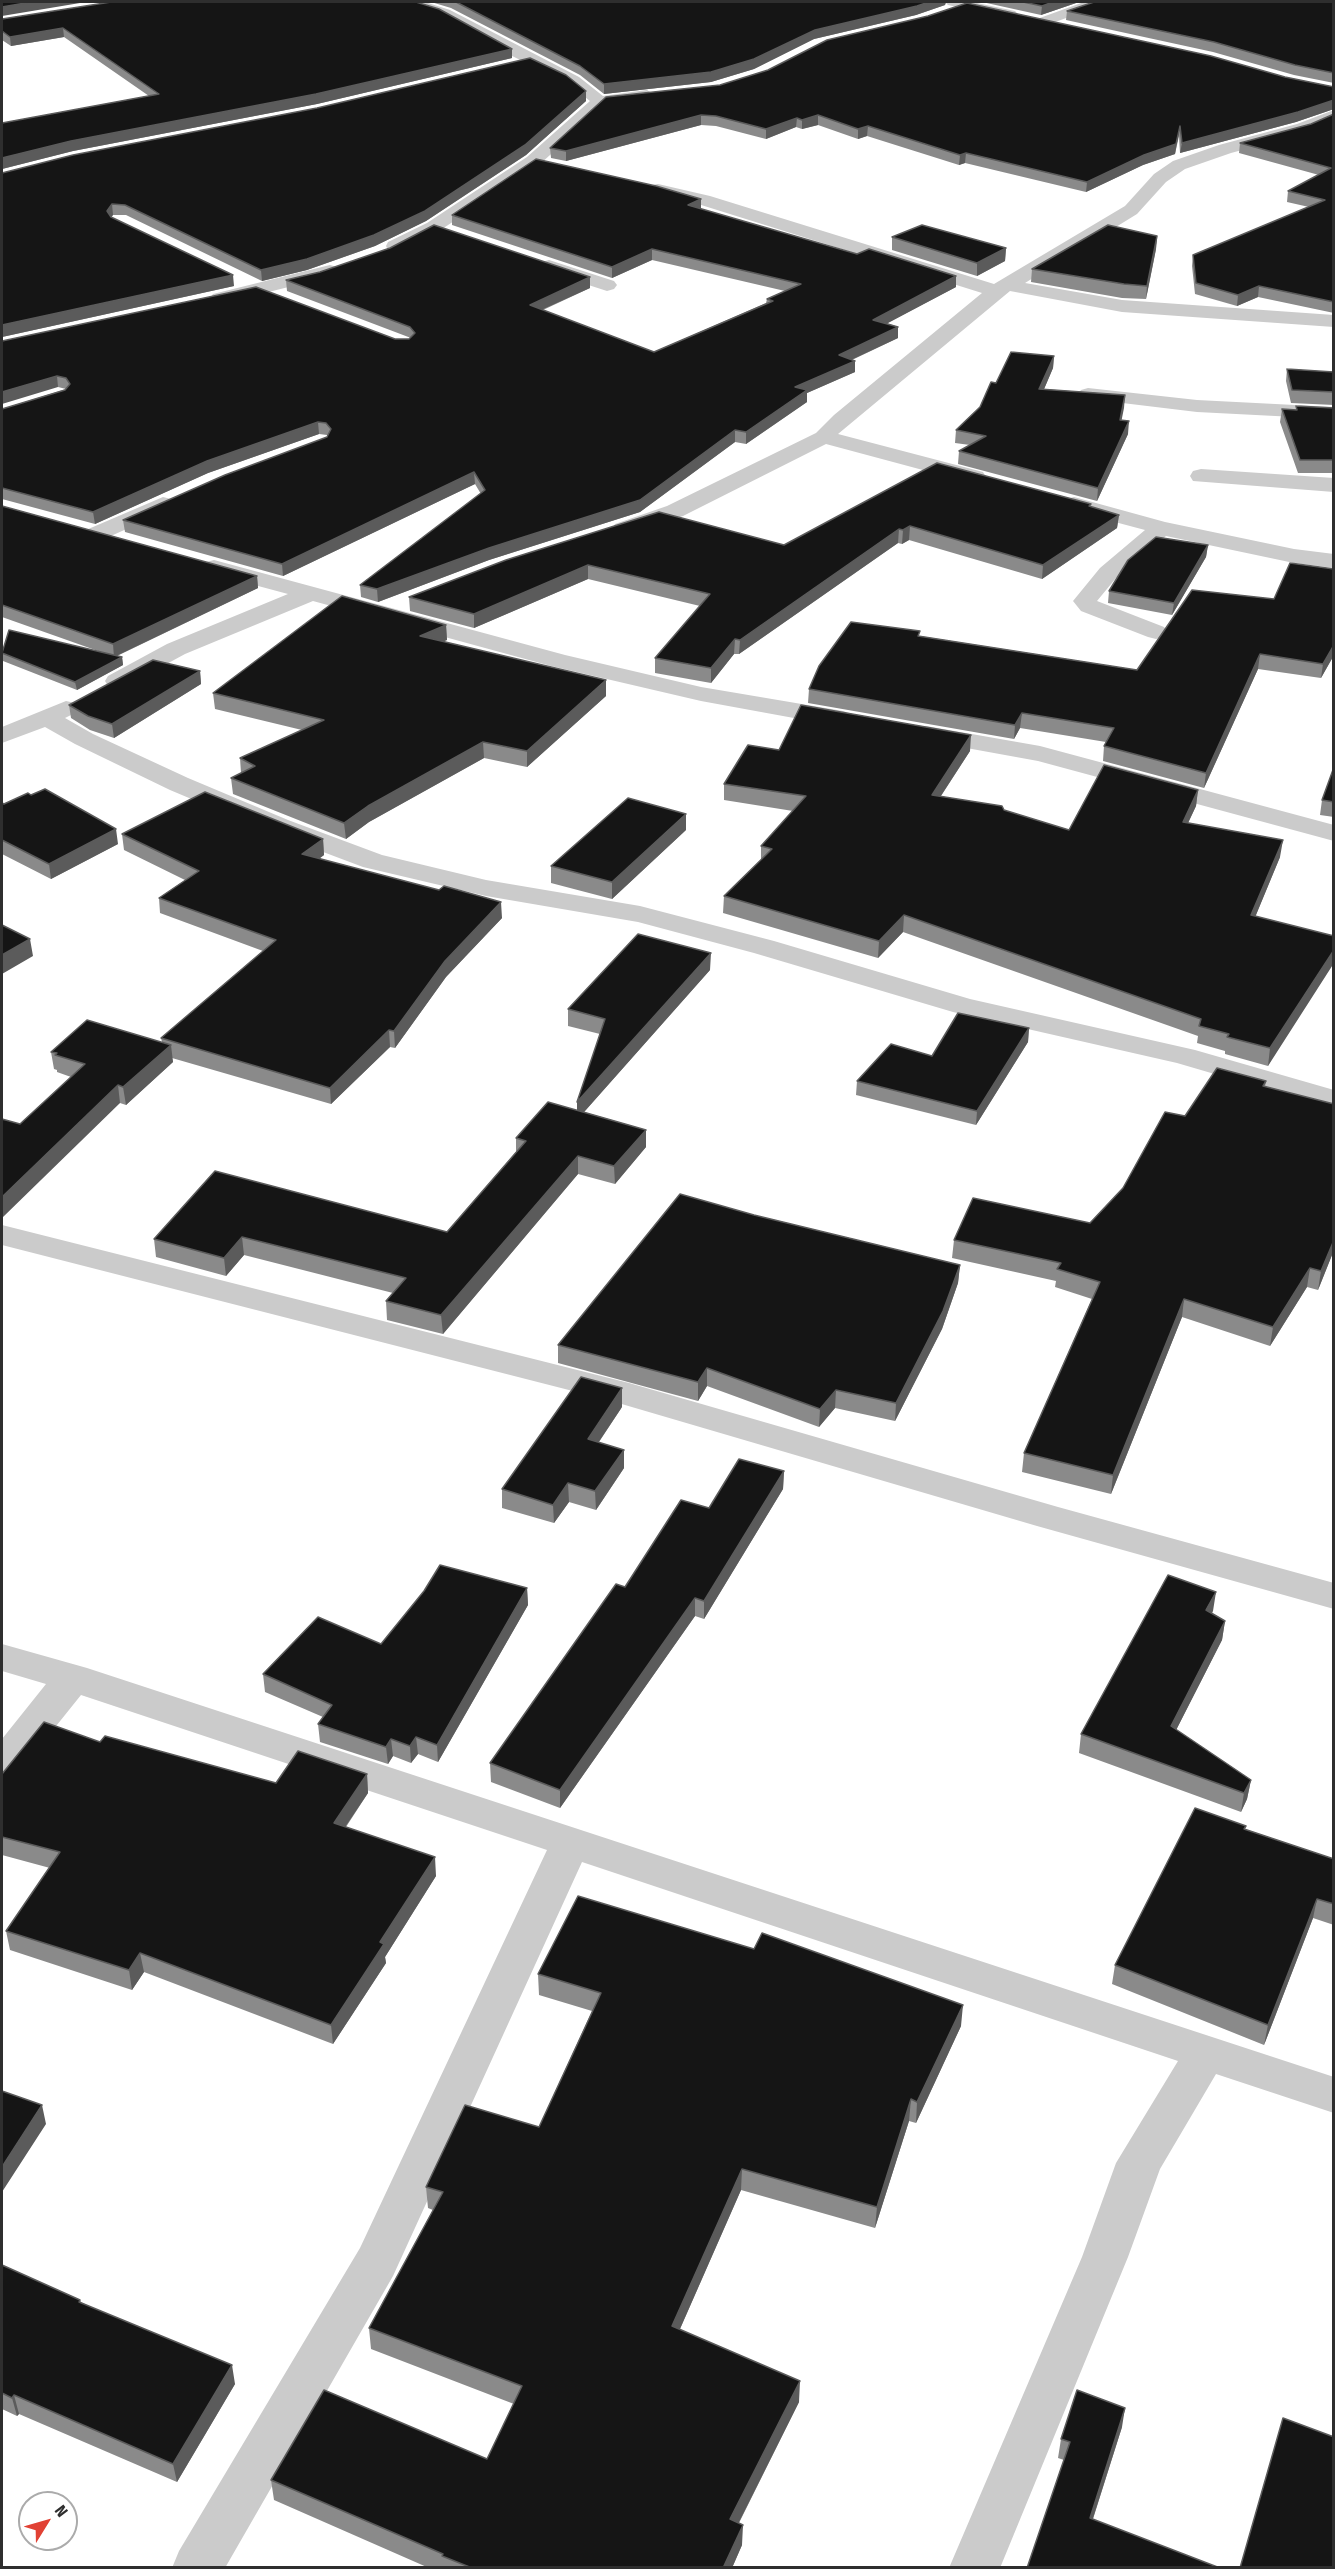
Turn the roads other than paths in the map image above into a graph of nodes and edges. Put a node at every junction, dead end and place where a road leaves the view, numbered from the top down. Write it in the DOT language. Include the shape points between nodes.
graph roads {
  1 [pos="412,2"];
  2 [pos="1097,2"];
  3 [pos="972,3"];
  4 [pos="940,14"];
  5 [pos="1032,20"];
  6 [pos="1065,27"];
  7 [pos="533,60"];
  8 [pos="502,67"];
  9 [pos="658,94"];
  10 [pos="600,101"];
  11 [pos="1334,116"];
  12 [pos="533,161"];
  13 [pos="556,166"];
  14 [pos="636,183"];
  15 [pos="433,227"];
  16 [pos="455,234"];
  17 [pos="373,256"];
  18 [pos="531,260"];
  19 [pos="343,267"];
  20 [pos="231,275"];
  21 [pos="607,285"];
  22 [pos="1001,288"];
  23 [pos="262,290"];
  24 [pos="283,298"];
  25 [pos="203,302"];
  26 [pos="1334,321"];
  27 [pos="1088,394"];
  28 [pos="1334,413"];
  29 [pos="823,437"];
  30 [pos="1202,476"];
  31 [pos="999,483"];
  32 [pos="1334,485"];
  33 [pos="186,494"];
  34 [pos="1055,498"];
  35 [pos="1162,528"];
  36 [pos="605,535"];
  37 [pos="129,544"];
  38 [pos="1334,561"];
  39 [pos="197,563"];
  40 [pos="312,593"];
  41 [pos="412,599"];
  42 [pos="380,611"];
  43 [pos="1156,632"];
  44 [pos="48,718"];
  45 [pos="865,723"];
  46 [pos="900,729"];
  47 [pos="2,736"];
  48 [pos="1334,833"];
  49 [pos="1334,1100"];
  50 [pos="2,1235"];
  51 [pos="1334,1596"];
  52 [pos="2,1658"];
  53 [pos="73,1678"];
  54 [pos="2,1766"];
  55 [pos="571,1842"];
  56 [pos="1205,2054"];
  57 [pos="1334,2095"];
  58 [pos="197,2568"];
  59 [pos="974,2568"];
  1 -- 7 [label="street" via="445,13"];
  2 -- 5 [label="street"];
  3 -- 4 [label="street"];
  3 -- 5 [label="street"];
  5 -- 6 [label="street"];
  7 -- 8 [label="street"];
  7 -- 10 [label="street"];
  9 -- 10 [label="street"];
  10 -- 12 [label="street"];
  11 -- 22 [label="street" via="1179,165 1160,178 1131,210"];
  12 -- 13 [label="street"];
  12 -- 15 [label="street"];
  14 -- 22 [label="street"];
  15 -- 16 [label="street"];
  15 -- 17 [label="street"];
  18 -- 21 [label="street"];
  19 -- 23 [label="street"];
  20 -- 23 [label="street"];
  22 -- 26 [label="street" via="1122,306"];
  22 -- 29 [label="street"];
  23 -- 24 [label="street"];
  23 -- 25 [label="street"];
  27 -- 28 [label="street" via="1197,406"];
  29 -- 31 [label="street"];
  29 -- 36 [label="street" via="675,511"];
  30 -- 32 [label="street"];
  33 -- 37 [label="street" via="84,532"];
  34 -- 35 [label="street"];
  35 -- 38 [label="street"];
  35 -- 43 [label="street" via="1108,573 1085,601"];
  39 -- 40 [label="street"];
  40 -- 42 [label="street"];
  40 -- 44 [label="street" via="176,650"];
  41 -- 42 [label="street"];
  42 -- 45 [label="street" via="560,661 701,694"];
  44 -- 47 [label="street"];
  44 -- 49 [label="street" via="179,784 373,861 486,888 640,914 963,1006 1184,1056"];
  46 -- 48 [label="street" via="1040,754"];
  50 -- 51 [label="street" via="617,1391"];
  52 -- 53 [label="street"];
  53 -- 54 [label="street"];
  53 -- 55 [label="street"];
  55 -- 56 [label="street"];
  55 -- 58 [label="street" via="377,2262"];
  56 -- 57 [label="street"];
  56 -- 59 [label="street" via="1139,2163 1105,2257"];
}
